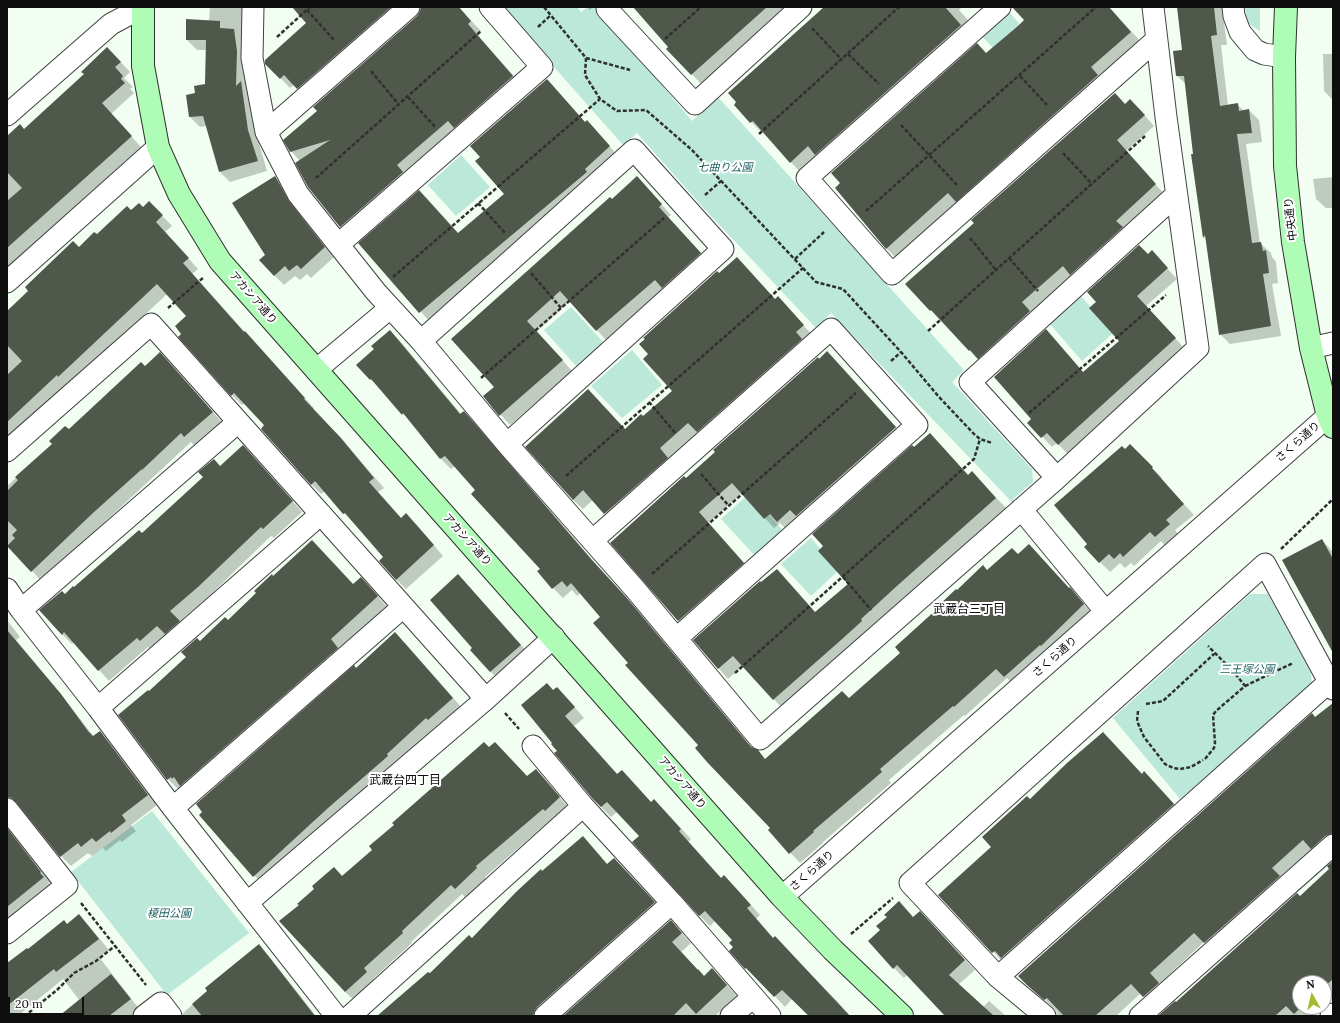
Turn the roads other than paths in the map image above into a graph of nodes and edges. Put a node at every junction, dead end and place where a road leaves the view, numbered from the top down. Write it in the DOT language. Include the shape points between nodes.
graph roads {
  1 [pos="143,7"];
  2 [pos="253,7"];
  3 [pos="409,7"];
  4 [pos="610,7"];
  5 [pos="1000,7"];
  6 [pos="1152,7"];
  7 [pos="1233,7"];
  8 [pos="1286,7"];
  9 [pos="799,9"];
  10 [pos="494,12"];
  11 [pos="1156,40"];
  12 [pos="1284,57"];
  13 [pos="7,115"];
  14 [pos="266,132"];
  15 [pos="158,147"];
  16 [pos="1176,195"];
  17 [pos="339,244"];
  18 [pos="7,282"];
  19 [pos="390,308"];
  20 [pos="421,341"];
  21 [pos="1333,343"];
  22 [pos="1311,348"];
  23 [pos="316,370"];
  24 [pos="238,422"];
  25 [pos="1331,422"];
  26 [pos="507,444"];
  27 [pos="7,451"];
  28 [pos="1057,478"];
  29 [pos="1021,509"];
  30 [pos="321,514"];
  31 [pos="593,540"];
  32 [pos="7,589"];
  33 [pos="403,607"];
  34 [pos="21,610"];
  35 [pos="1106,612"];
  36 [pos="554,637"];
  37 [pos="677,638"];
  38 [pos="1331,685"];
  39 [pos="488,697"];
  40 [pos="98,708"];
  41 [pos="533,746"];
  42 [pos="583,806"];
  43 [pos="173,808"];
  44 [pos="7,809"];
  45 [pos="1333,845"];
  46 [pos="782,897"];
  47 [pos="247,903"];
  48 [pos="672,904"];
  49 [pos="7,933"];
  50 [pos="998,977"];
  51 [pos="753,997"];
  52 [pos="166,1010"];
  53 [pos="1333,1014"];
  54 [pos="144,1016"];
  55 [pos="336,1016"];
  56 [pos="350,1016"];
  57 [pos="544,1016"];
  58 [pos="731,1016"];
  59 [pos="770,1016"];
  60 [pos="902,1016"];
  61 [pos="1045,1016"];
  62 [pos="1140,1016"];
  63 [pos="1331,1016"];
  1 -- 13 [label="street" via="111,24"];
  1 -- 15 [label="street, アカシア通り" via="142,66"];
  2 -- 14 [label="street" via="252,58"];
  3 -- 14 [label="street"];
  4 -- 9 [label="street" via="607,9 695,104"];
  5 -- 11 [label="street" via="807,178 892,274"];
  6 -- 11 [label="street"];
  7 -- 12 [label="street" via="1240,32 1255,50"];
  8 -- 12 [label="street, 中央通り"];
  10 -- 17 [label="street" via="542,67"];
  11 -- 16 [label="street"];
  12 -- 22 [label="street, 中央通り" via="1285,166 1293,242"];
  14 -- 17 [label="street" via="298,194"];
  15 -- 18 [label="street"];
  15 -- 23 [label="street, アカシア通り" via="179,194 220,261"];
  16 -- 28 [label="street" via="1198,348"];
  16 -- 28 [label="street" via="970,382"];
  17 -- 19 [label="street"];
  19 -- 20 [label="street"];
  19 -- 23 [label="street"];
  20 -- 26 [label="street"];
  20 -- 26 [label="street" via="634,150 723,249"];
  21 -- 22 [label="street"];
  22 -- 25 [label="street, 中央通り"];
  23 -- 36 [label="street, アカシア通り"];
  24 -- 27 [label="street" via="151,324"];
  24 -- 30 [label="street"];
  24 -- 34 [label="street"];
  25 -- 35 [label="street, さくら通り"];
  26 -- 31 [label="street"];
  28 -- 29 [label="street"];
  29 -- 35 [label="street"];
  29 -- 37 [label="street" via="760,739"];
  30 -- 33 [label="street"];
  30 -- 40 [label="street"];
  31 -- 37 [label="street"];
  31 -- 37 [label="street" via="831,329 917,425"];
  32 -- 34 [label="street"];
  33 -- 39 [label="street"];
  33 -- 43 [label="street"];
  34 -- 40 [label="street"];
  35 -- 46 [label="street, さくら通り"];
  36 -- 39 [label="street"];
  36 -- 46 [label="street, アカシア通り"];
  38 -- 50 [label="street" via="1220,779"];
  38 -- 50 [label="street" via="1266,564 910,883"];
  39 -- 47 [label="street"];
  40 -- 43 [label="street"];
  41 -- 42 [label="street"];
  42 -- 48 [label="street"];
  42 -- 56 [label="street"];
  43 -- 47 [label="street"];
  44 -- 49 [label="street" via="67,885"];
  45 -- 62 [label="street"];
  46 -- 60 [label="street, アカシア通り"];
  47 -- 55 [label="street"];
  48 -- 51 [label="street"];
  48 -- 57 [label="street"];
  50 -- 61 [label="street"];
  51 -- 58 [label="street"];
  51 -- 59 [label="street"];
  52 -- 54 [label="street"];
  53 -- 63 [label="street"];
}
